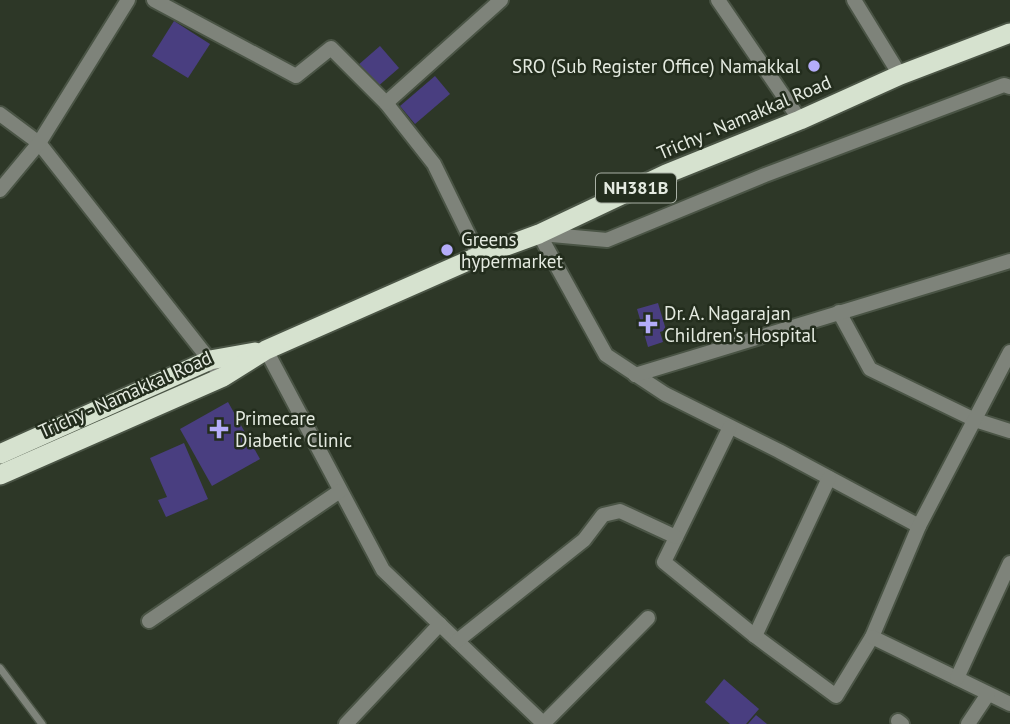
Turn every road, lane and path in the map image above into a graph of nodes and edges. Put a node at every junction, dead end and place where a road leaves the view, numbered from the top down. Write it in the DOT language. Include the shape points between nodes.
graph roads {
  1 [pos="128,0"];
  2 [pos="154,0"];
  3 [pos="501,0"];
  4 [pos="719,0"];
  5 [pos="854,0"];
  6 [pos="1010,33"];
  7 [pos="900,75"];
  8 [pos="1010,87"];
  9 [pos="386,103"];
  10 [pos="0,114"];
  11 [pos="800,120"];
  12 [pos="39,143"];
  13 [pos="0,190"];
  14 [pos="539,234"];
  15 [pos="479,256"];
  16 [pos="1010,261"];
  17 [pos="839,312"];
  18 [pos="266,349"];
  19 [pos="1010,352"];
  20 [pos="210,360"];
  21 [pos="635,375"];
  22 [pos="223,377"];
  23 [pos="975,420"];
  24 [pos="730,427"];
  25 [pos="1010,431"];
  26 [pos="0,454"];
  27 [pos="0,475"];
  28 [pos="829,478"];
  29 [pos="340,491"];
  30 [pos="919,526"];
  31 [pos="676,537"];
  32 [pos="1010,563"];
  33 [pos="648,618"];
  34 [pos="149,621"];
  35 [pos="440,624"];
  36 [pos="755,636"];
  37 [pos="872,637"];
  38 [pos="457,641"];
  39 [pos="0,668"];
  40 [pos="957,678"];
  41 [pos="988,694"];
  42 [pos="1010,704"];
  43 [pos="42,724"];
  44 [pos="346,724"];
  45 [pos="543,724"];
  46 [pos="968,724"];
  1 -- 12 [label="street"];
  2 -- 9 [label="street" via="296,76 331,48"];
  3 -- 9 [label="street"];
  4 -- 11 [label="street"];
  5 -- 7 [label="street"];
  6 -- 7 [label="highway, Trichy - Namakkal Road / NH381B"];
  7 -- 11 [label="highway, Trichy - Namakkal Road / NH381B"];
  8 -- 14 [label="street" via="1004,85 765,175 607,240"];
  9 -- 15 [label="street" via="434,164"];
  10 -- 12 [label="street"];
  11 -- 14 [label="highway, Trichy - Namakkal Road / NH381B" via="666,174"];
  12 -- 13 [label="street"];
  12 -- 20 [label="street"];
  14 -- 15 [label="highway, Trichy - Namakkal Road / NH381B"];
  14 -- 21 [label="street" via="606,355"];
  15 -- 18 [label="highway, Trichy - Namakkal Road / NH381B"];
  16 -- 17 [label="street"];
  17 -- 21 [label="street"];
  17 -- 23 [label="street" via="870,369"];
  18 -- 20 [label="highway, Trichy - Namakkal Road / NH381B"];
  18 -- 22 [label="highway, Trichy - Namakkal Road / NH381B"];
  18 -- 29 [label="street"];
  19 -- 23 [label="street"];
  20 -- 22 [label="street"];
  20 -- 26 [label="highway, Trichy - Namakkal Road / NH381B"];
  21 -- 24 [label="street"];
  22 -- 27 [label="highway, Trichy - Namakkal Road / NH381B"];
  23 -- 25 [label="street"];
  23 -- 30 [label="street"];
  24 -- 28 [label="street"];
  24 -- 31 [label="street"];
  28 -- 30 [label="street"];
  28 -- 36 [label="street"];
  29 -- 34 [label="street"];
  29 -- 35 [label="street" via="383,570"];
  30 -- 37 [label="street"];
  31 -- 36 [label="street" via="663,562"];
  31 -- 38 [label="street" via="620,511 603,514 584,540"];
  32 -- 40 [label="street"];
  33 -- 45 [label="street"];
  35 -- 38 [label="street"];
  35 -- 44 [label="street"];
  36 -- 37 [label="street" via="836,696"];
  37 -- 40 [label="street"];
  38 -- 45 [label="street"];
  39 -- 43 [label="lane"];
  40 -- 41 [label="street"];
  41 -- 42 [label="street"];
  41 -- 46 [label="street"];
}
